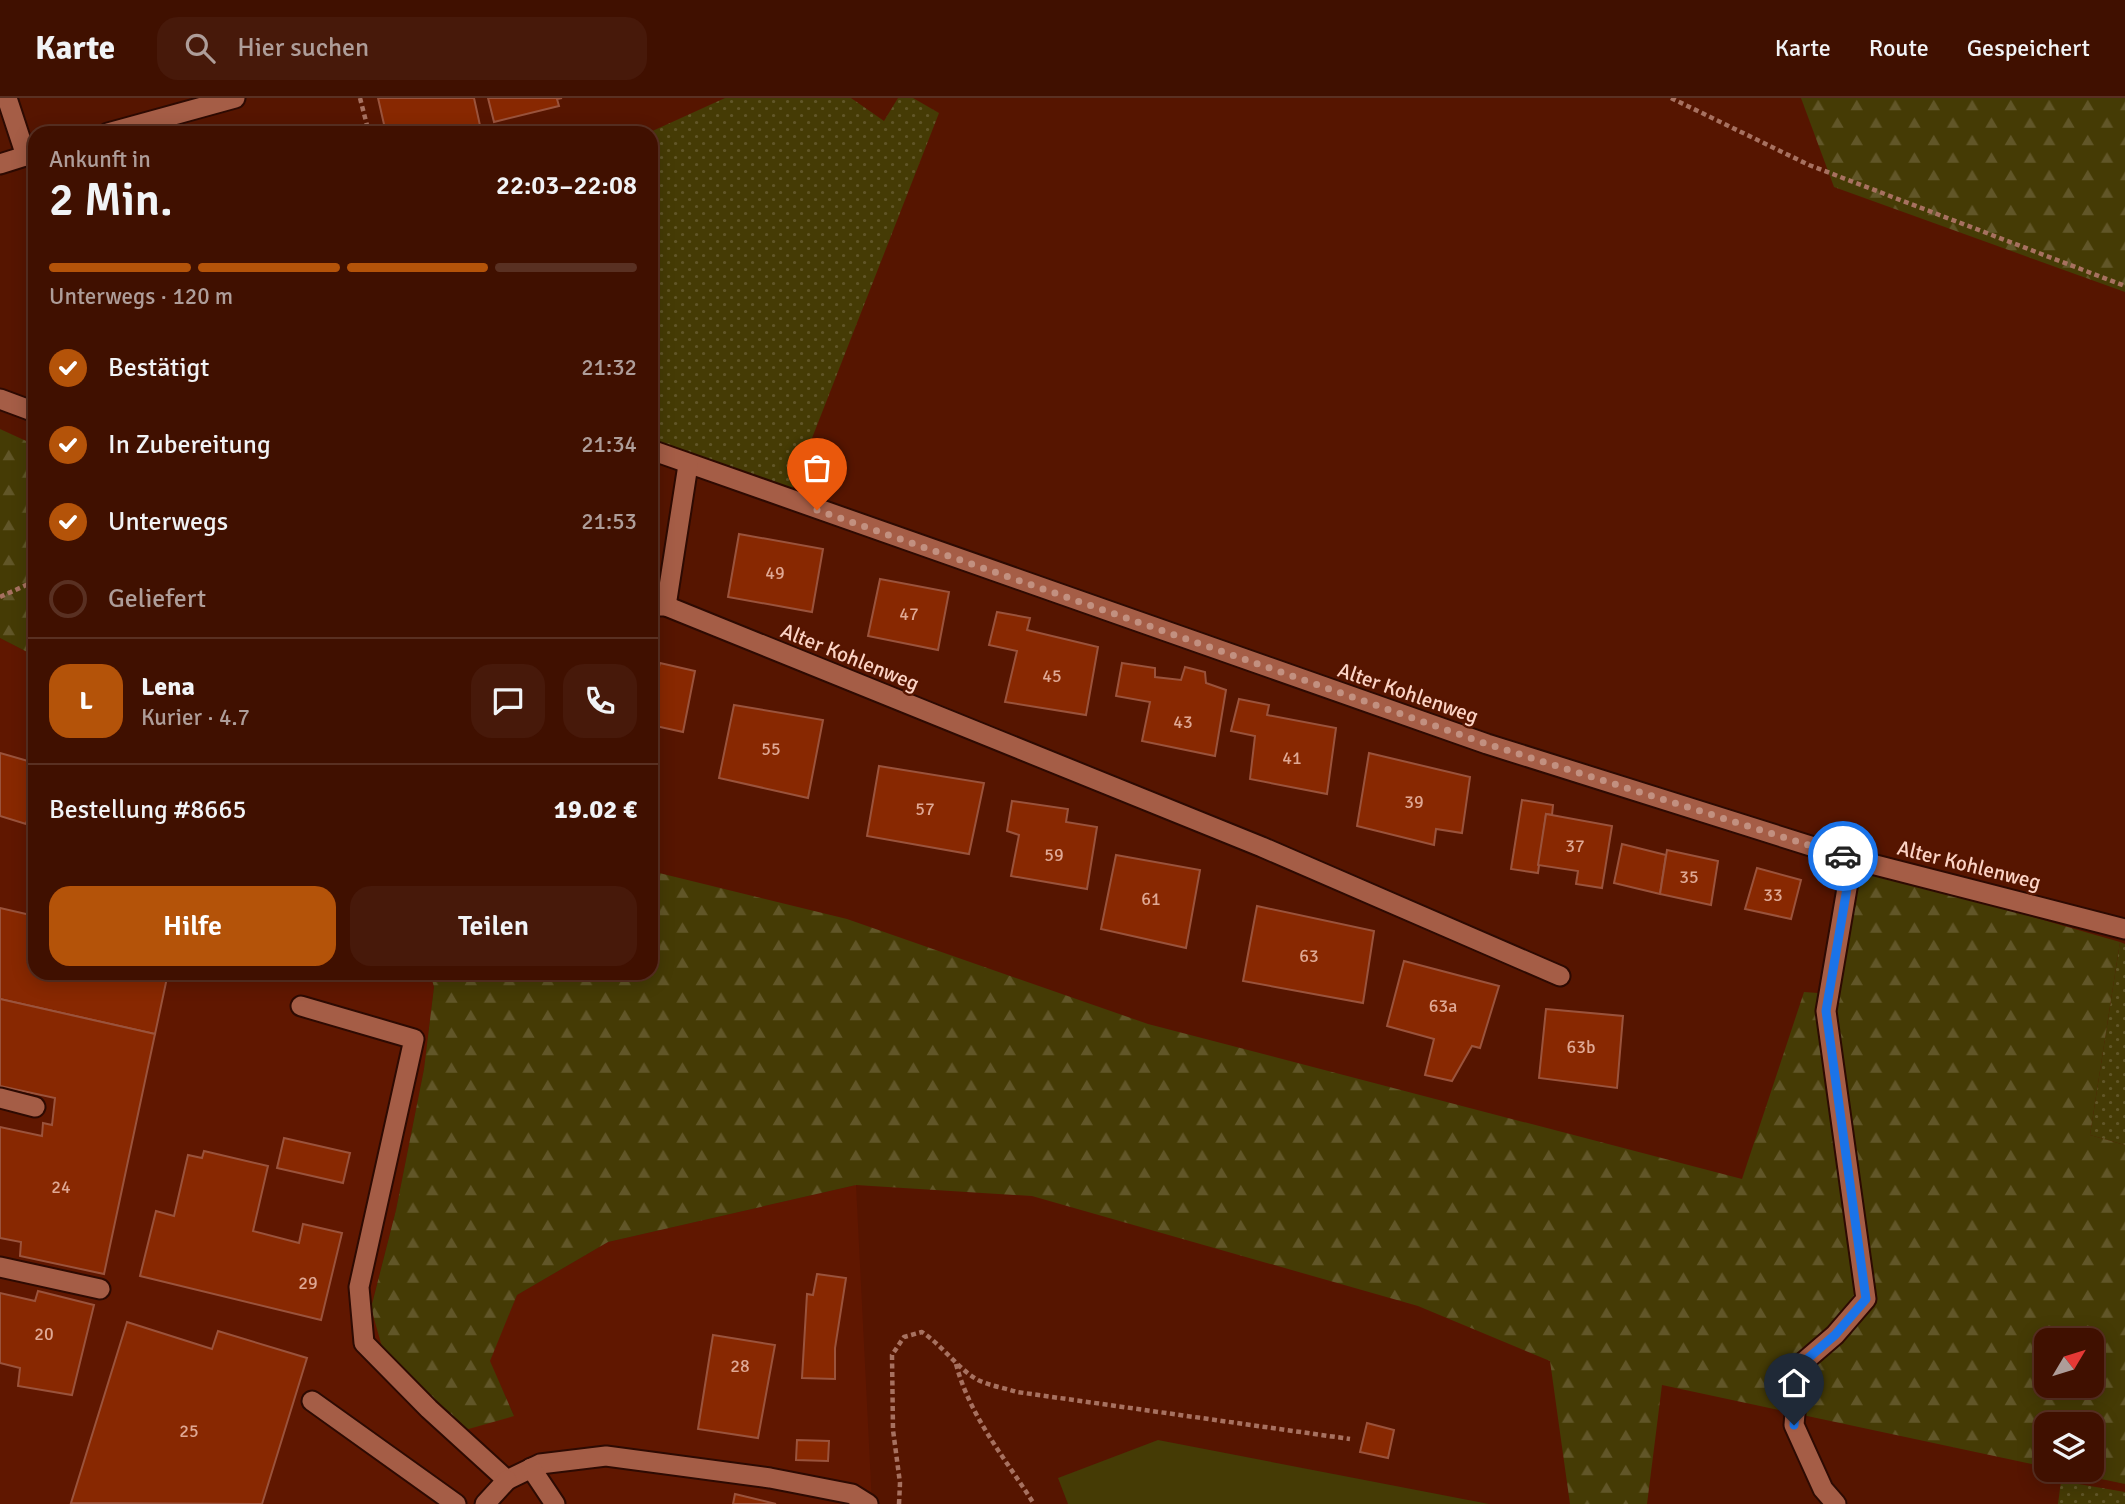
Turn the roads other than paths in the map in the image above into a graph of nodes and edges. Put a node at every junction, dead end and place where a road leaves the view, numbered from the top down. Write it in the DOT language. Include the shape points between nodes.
graph roads {
  1 [pos="7,98"];
  2 [pos="235,98"];
  3 [pos="133,126"];
  4 [pos="28,149"];
  5 [pos="28,155"];
  6 [pos="0,164"];
  7 [pos="0,399"];
  8 [pos="28,409"];
  9 [pos="658,453"];
  10 [pos="688,465"];
  11 [pos="659,606"];
  12 [pos="1852,859"];
  13 [pos="2125,929"];
  14 [pos="1560,976"];
  15 [pos="301,1006"];
  16 [pos="0,1098"];
  17 [pos="35,1107"];
  18 [pos="0,1266"];
  19 [pos="100,1289"];
  20 [pos="312,1401"];
  21 [pos="531,1468"];
  22 [pos="508,1480"];
  23 [pos="456,1504"];
  24 [pos="485,1504"];
  25 [pos="555,1504"];
  26 [pos="868,1504"];
  27 [pos="1836,1504"];
  1 -- 4 [label="street"];
  2 -- 3 [label="street"];
  5 -- 6 [label="street"];
  7 -- 8 [label="street"];
  9 -- 10 [label="street, Alter Kohlenweg"];
  10 -- 11 [label="street, Alter Kohlenweg"];
  10 -- 12 [label="street, Alter Kohlenweg" via="1487,744"];
  11 -- 14 [label="street, Alter Kohlenweg" via="1262,847"];
  12 -- 13 [label="street, Alter Kohlenweg"];
  12 -- 27 [label="street" via="1826,1011 1866,1299 1835,1335 1799,1366 1794,1425 1823,1489"];
  15 -- 22 [label="street" via="414,1038 359,1287 364,1343"];
  16 -- 17 [label="street"];
  18 -- 19 [label="street"];
  20 -- 23 [label="street"];
  21 -- 22 [label="street"];
  21 -- 25 [label="street"];
  21 -- 26 [label="street" via="606,1456 770,1478 852,1494"];
  22 -- 24 [label="street"];
}
